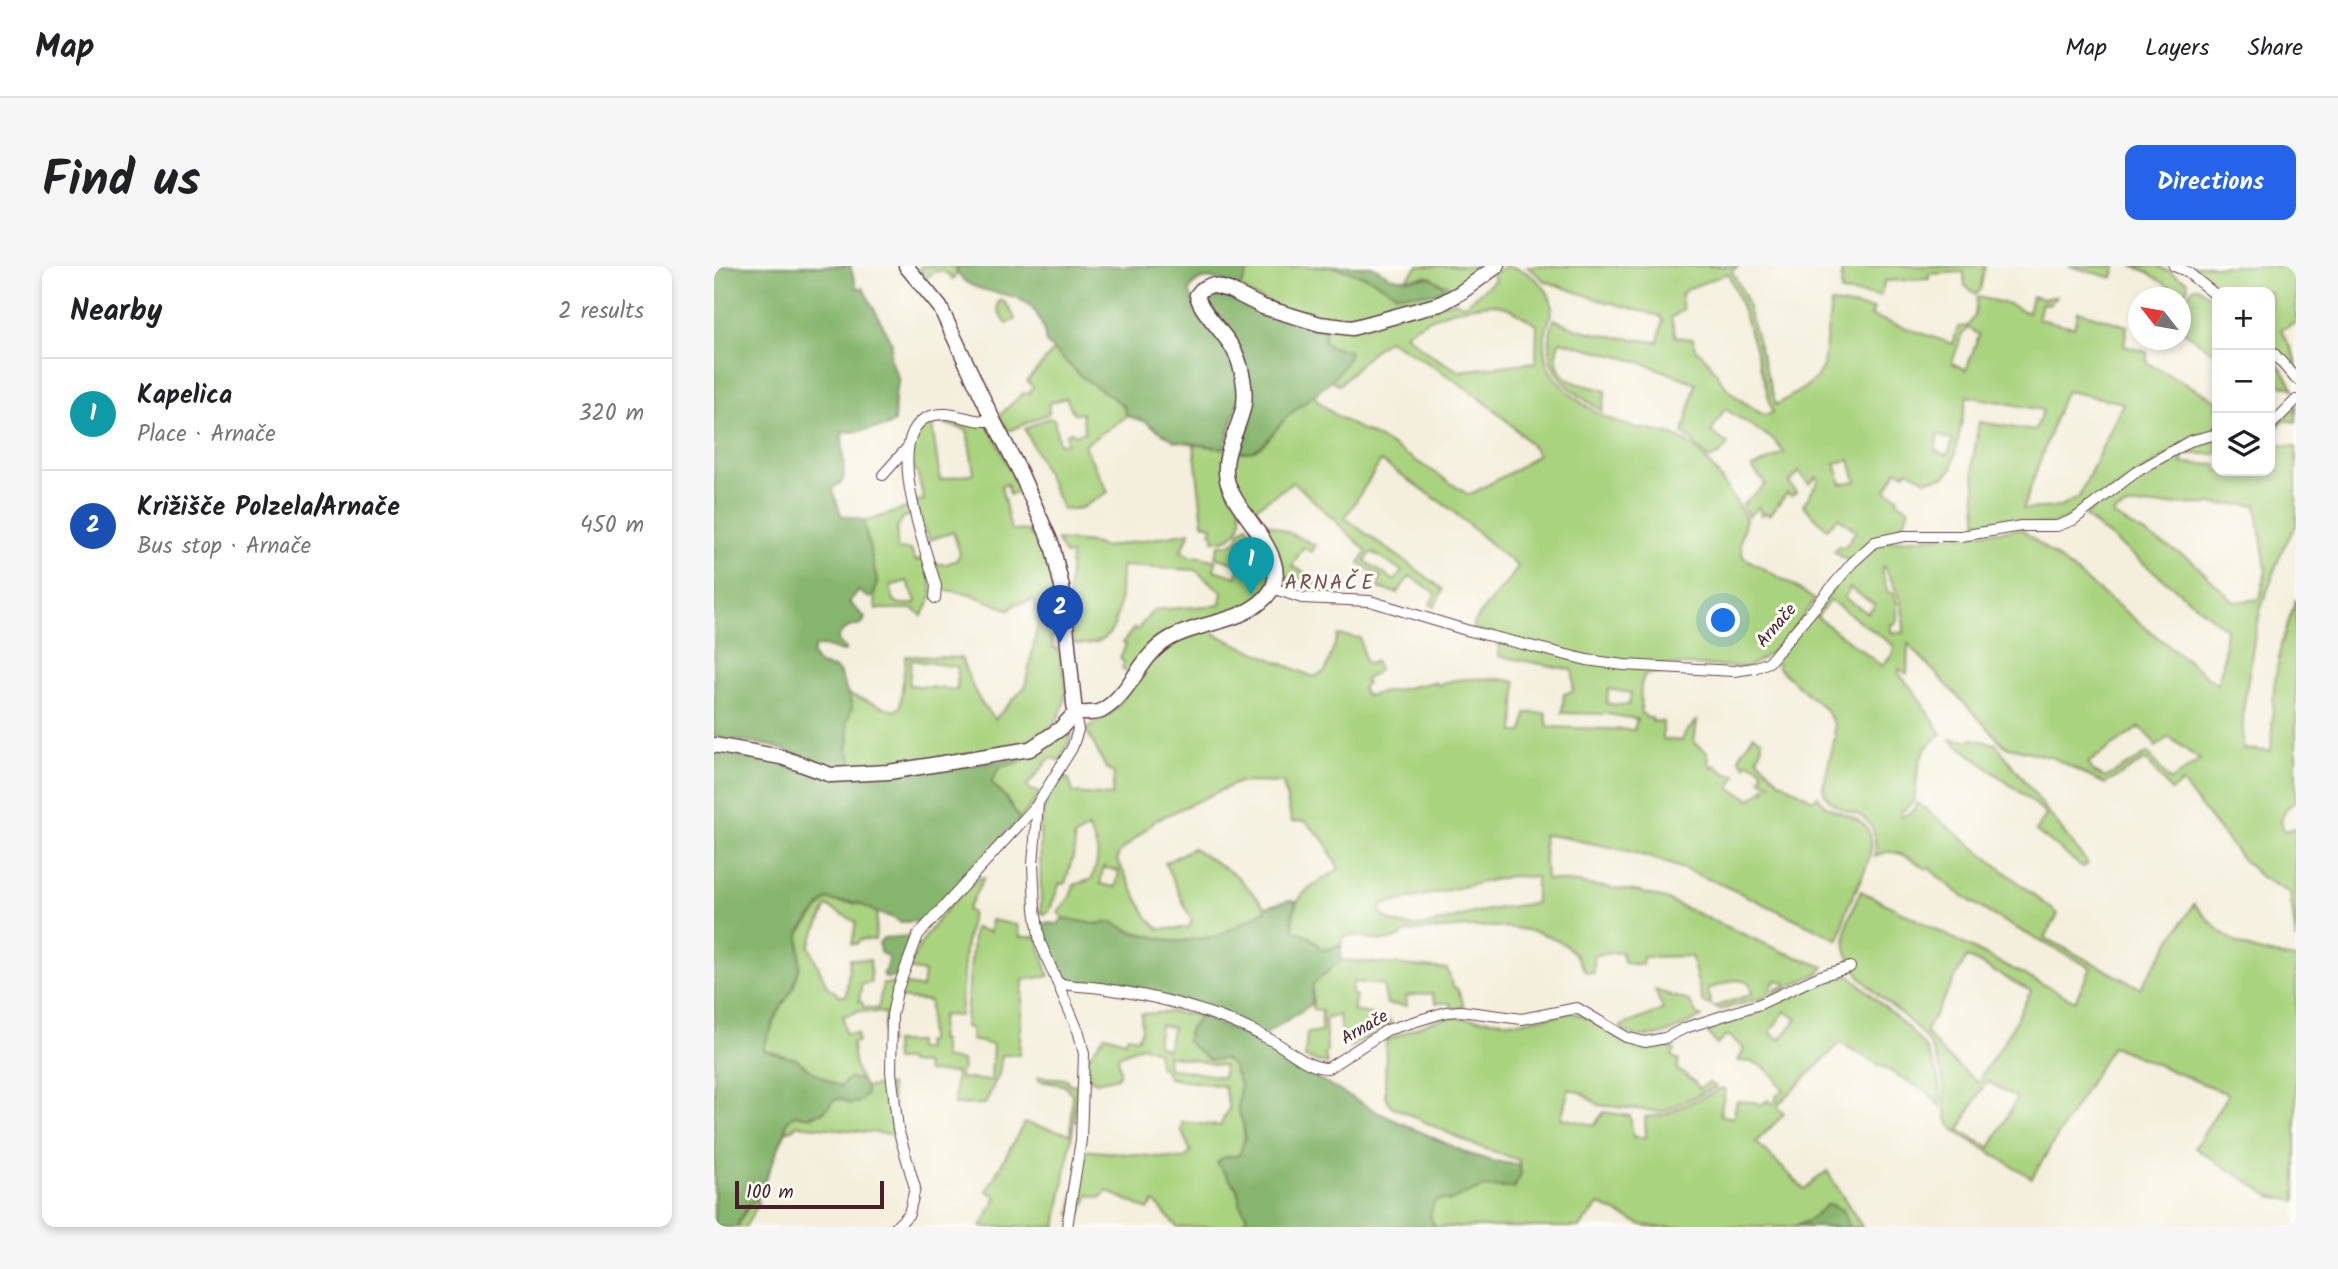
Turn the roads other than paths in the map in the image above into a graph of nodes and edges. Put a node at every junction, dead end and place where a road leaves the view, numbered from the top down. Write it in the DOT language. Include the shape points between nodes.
graph roads {
  1 [pos="906,266"];
  2 [pos="1497,266"];
  3 [pos="2174,266"];
  4 [pos="2212,292"];
  5 [pos="2271,350"];
  6 [pos="2295,378"];
  7 [pos="2296,400"];
  8 [pos="993,420"];
  9 [pos="2275,421"];
  10 [pos="2212,435"];
  11 [pos="907,448"];
  12 [pos="906,464"];
  13 [pos="883,475"];
  14 [pos="899,479"];
  15 [pos="1272,588"];
  16 [pos="935,598"];
  17 [pos="1074,713"];
  18 [pos="714,745"];
  19 [pos="1038,803"];
  20 [pos="1850,967"];
  21 [pos="1058,983"];
  22 [pos="896,1227"];
  23 [pos="1067,1227"];
  1 -- 8 [label="street" via="940,307"];
  2 -- 15 [label="street" via="1440,303 1352,328 1320,324 1264,307 1211,285 1197,295 1226,336 1241,371 1244,405 1226,464 1227,482 1270,551 1277,573"];
  3 -- 4 [label="street"];
  5 -- 6 [label="street"];
  7 -- 9 [label="street"];
  8 -- 11 [label="street" via="954,414 928,417 911,433"];
  8 -- 17 [label="street" via="1052,545 1062,587"];
  10 -- 15 [label="street, Arnače" via="2190,441 2136,472 2073,520 2057,526 1875,542 1769,662 1744,670 1587,660 1370,601 1302,598"];
  11 -- 12 [label="street"];
  11 -- 13 [label="street"];
  12 -- 14 [label="street"];
  12 -- 16 [label="street" via="936,586"];
  15 -- 17 [label="street" via="1267,597 1236,616 1170,638 1147,657 1119,697 1099,712"];
  17 -- 18 [label="street" via="1060,729 1030,749 889,772 831,775 781,757"];
  17 -- 19 [label="street" via="1078,730 1072,748"];
  19 -- 21 [label="street" via="1035,909 1040,942"];
  19 -- 22 [label="street" via="918,935 897,991 891,1072 898,1129 915,1188 909,1214"];
  20 -- 21 [label="street, Arnače" via="1760,1004 1646,1042 1626,1037 1577,1008 1522,1019 1446,1012 1387,1030 1328,1068 1317,1068 1270,1039 1195,1007"];
  21 -- 23 [label="street" via="1084,1054 1081,1140"];
}
